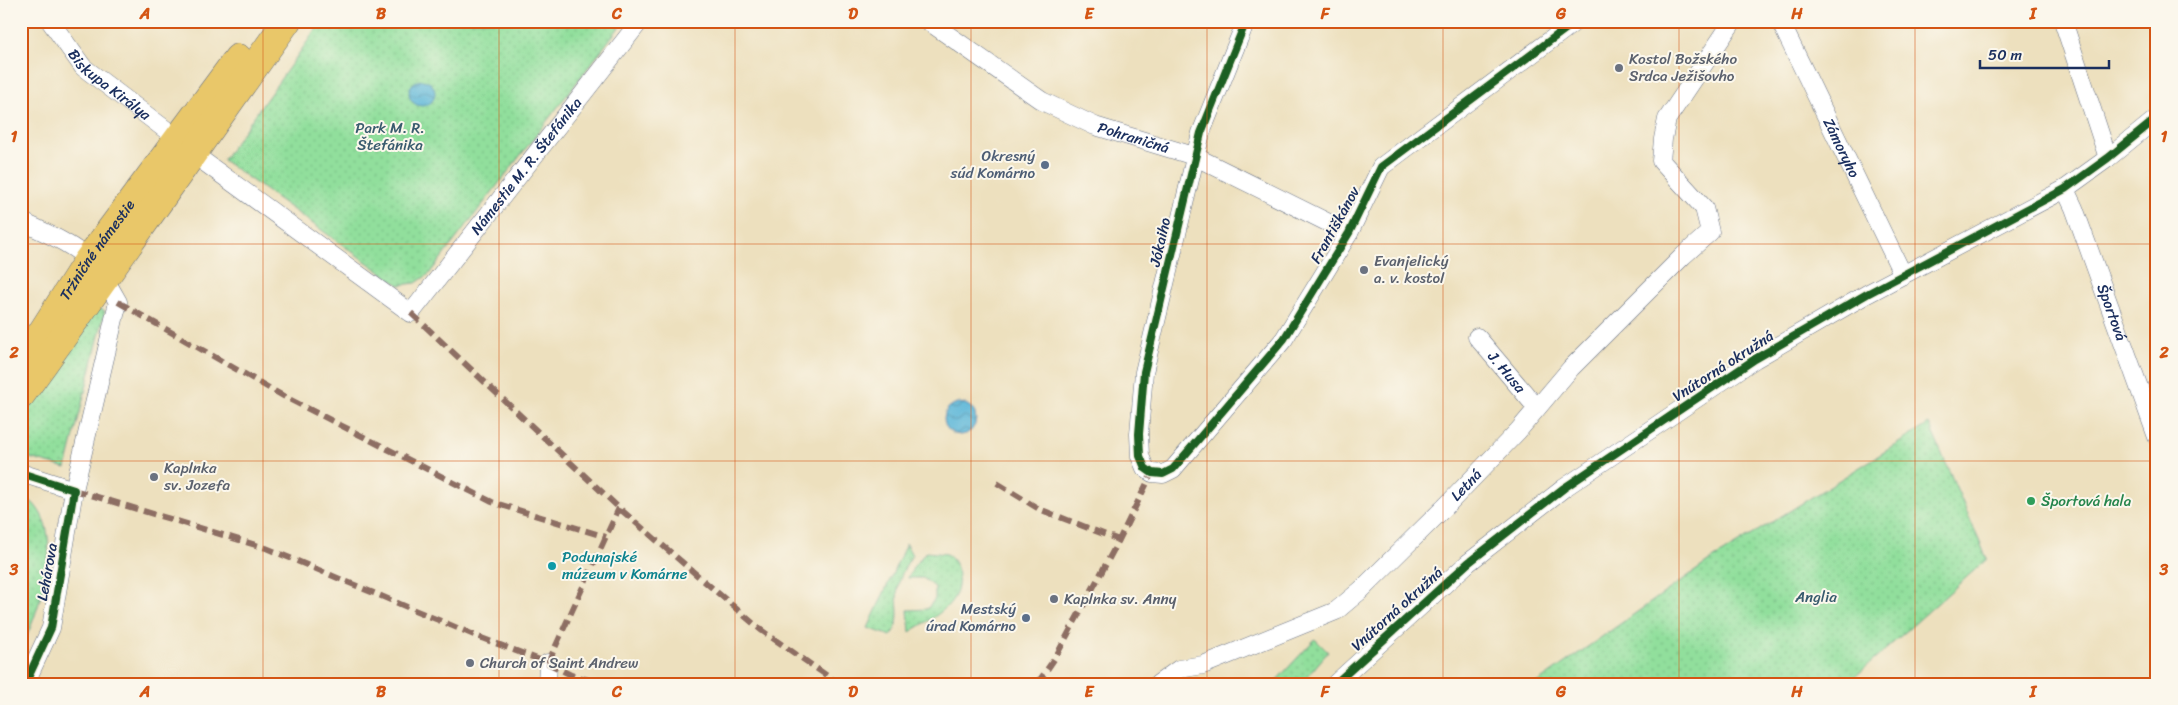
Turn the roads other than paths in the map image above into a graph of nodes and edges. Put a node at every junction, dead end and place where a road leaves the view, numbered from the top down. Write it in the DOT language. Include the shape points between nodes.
graph roads {
  1 [pos="50,21"];
  2 [pos="265,21"];
  3 [pos="288,21"];
  4 [pos="640,21"];
  5 [pos="928,21"];
  6 [pos="1246,21"];
  7 [pos="1576,21"];
  8 [pos="1733,21"];
  9 [pos="1780,21"];
  10 [pos="2064,21"];
  11 [pos="2157,118"];
  12 [pos="185,146"];
  13 [pos="1194,156"];
  14 [pos="2108,158"];
  15 [pos="2065,190"];
  16 [pos="21,221"];
  17 [pos="1349,234"];
  18 [pos="1903,276"];
  19 [pos="104,280"];
  20 [pos="412,313"];
  21 [pos="1477,337"];
  22 [pos="21,365"];
  23 [pos="21,395"];
  24 [pos="1536,408"];
  25 [pos="2157,437"];
  26 [pos="21,473"];
  27 [pos="1152,473"];
  28 [pos="74,490"];
  29 [pos="548,663"];
  30 [pos="25,684"];
  31 [pos="547,684"];
  32 [pos="1158,684"];
  33 [pos="1336,684"];
  1 -- 12 [label="street, Biskupa Királya" via="83,67"];
  2 -- 12 [label="main road"];
  3 -- 12 [label="main road"];
  4 -- 20 [label="street, Námestie M. R. Štefánika"];
  5 -- 13 [label="street, Pohraničná" via="1042,101 1095,126"];
  6 -- 13 [label="street, Jókaiho"];
  7 -- 17 [label="street, Františkánov" via="1381,167"];
  8 -- 24 [label="street, Letná" via="1667,119 1663,139 1661,162 1704,208 1710,232 1571,368"];
  9 -- 18 [label="street, Zámoryho"];
  10 -- 14 [label="street"];
  11 -- 14 [label="street, Vnútorná okružná"];
  12 -- 19 [label="main road, Tržničné námestie"];
  12 -- 20 [label="street, Biskupa Királya"];
  13 -- 17 [label="street, Pohraničná"];
  13 -- 27 [label="street, Jókaiho" via="1144,372 1138,434 1140,456 1145,468"];
  14 -- 15 [label="street, Vnútorná okružná"];
  15 -- 18 [label="street, Vnútorná okružná"];
  15 -- 25 [label="street, Športová"];
  16 -- 19 [label="street" via="77,251"];
  17 -- 27 [label="street, Františkánov" via="1284,339 1173,469 1163,474"];
  18 -- 33 [label="street, Vnútorná okružná" via="1755,359 1564,488 1468,563"];
  19 -- 22 [label="main road, Tržničné námestie"];
  19 -- 23 [label="main road, Tržničné námestie"];
  19 -- 28 [label="street, Tržničné námestie"];
  21 -- 24 [label="street, J. Husa"];
  24 -- 32 [label="street, Letná" via="1447,505 1336,611 1203,665 1179,669"];
  26 -- 28 [label="street"];
  28 -- 30 [label="street, Lehárova" via="52,628"];
  29 -- 31 [label="street"];
}
